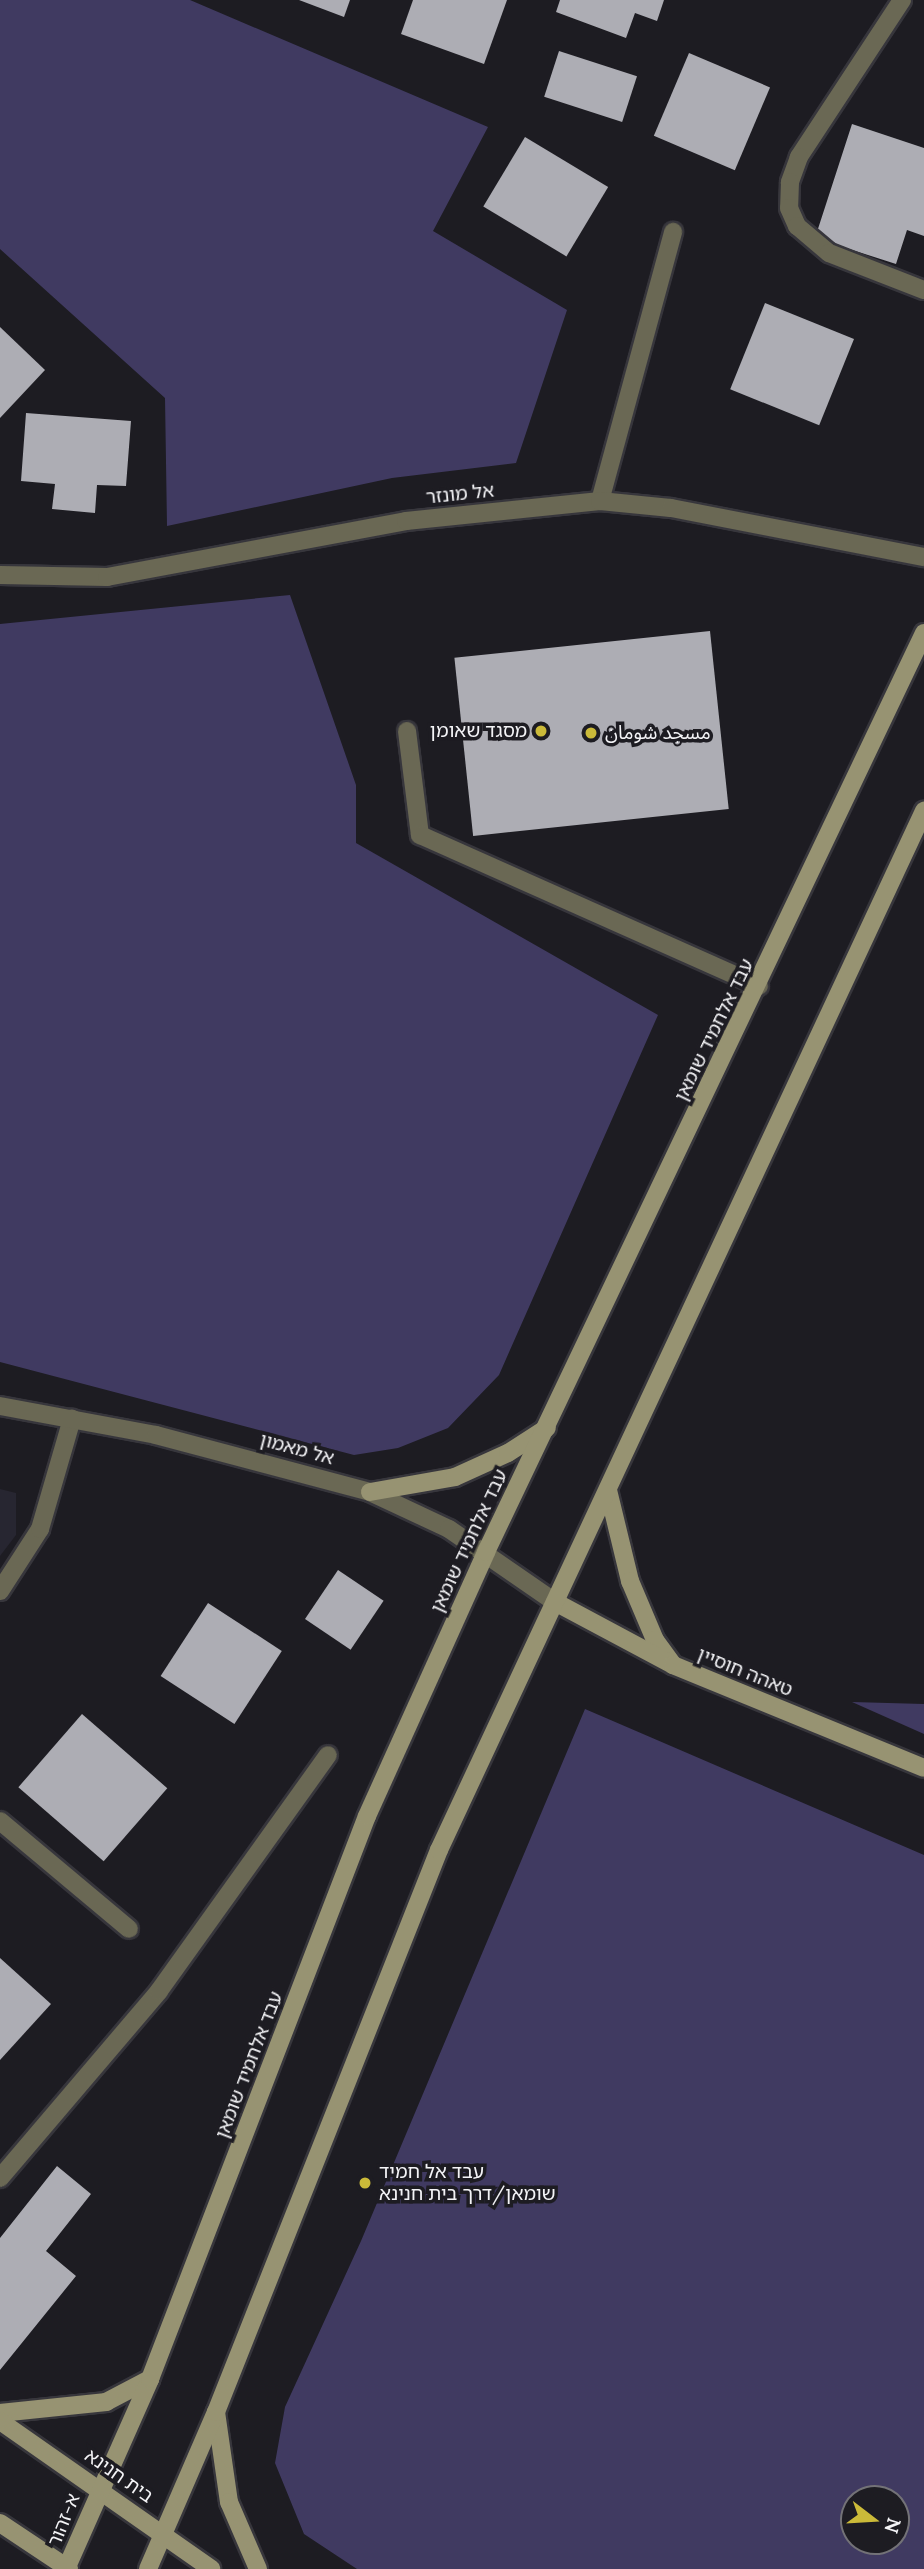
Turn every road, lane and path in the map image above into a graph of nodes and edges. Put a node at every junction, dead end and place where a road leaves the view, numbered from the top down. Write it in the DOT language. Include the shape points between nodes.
graph roads {
  1 [pos="902,0"];
  2 [pos="673,232"];
  3 [pos="924,290"];
  4 [pos="600,501"];
  5 [pos="924,557"];
  6 [pos="0,575"];
  7 [pos="924,633"];
  8 [pos="407,731"];
  9 [pos="922,821"];
  10 [pos="759,986"];
  11 [pos="0,1406"];
  12 [pos="72,1419"];
  13 [pos="547,1428"];
  14 [pos="608,1489"];
  15 [pos="370,1492"];
  16 [pos="486,1552"];
  17 [pos="0,1591"];
  18 [pos="555,1602"];
  19 [pos="673,1665"];
  20 [pos="328,1755"];
  21 [pos="924,1768"];
  22 [pos="0,1821"];
  23 [pos="128,1929"];
  24 [pos="0,2178"];
  25 [pos="150,2379"];
  26 [pos="216,2412"];
  27 [pos="0,2413"];
  28 [pos="0,2421"];
  29 [pos="100,2487"];
  30 [pos="0,2523"];
  31 [pos="163,2534"];
  32 [pos="68,2568"];
  33 [pos="148,2569"];
  34 [pos="211,2569"];
  35 [pos="258,2569"];
  1 -- 3 [label="street" via="799,157 790,182 789,208 797,226 829,253"];
  2 -- 4 [label="street"];
  4 -- 5 [label="street, אל מונזר" via="671,508"];
  4 -- 6 [label="street, אל מונזר" via="406,520 107,577"];
  7 -- 10 [label="main road, עבד אלחמיד שומאן"];
  8 -- 10 [label="street" via="420,835"];
  9 -- 14 [label="main road"];
  10 -- 13 [label="main road, עבד אלחמיד שומאן"];
  11 -- 12 [label="street, אל מאמון"];
  12 -- 15 [label="street, אל מאמון" via="219,1450"];
  12 -- 17 [label="street" via="40,1528"];
  13 -- 15 [label="main road" via="455,1477"];
  13 -- 16 [label="main road, עבד אלחמיד שומאן"];
  14 -- 18 [label="main road"];
  14 -- 19 [label="main road" via="630,1581 655,1640"];
  15 -- 16 [label="street, אל מאמון" via="409,1507"];
  16 -- 18 [label="street, אל מאמון"];
  16 -- 25 [label="main road, עבד אלחמיד שומאן" via="368,1816"];
  18 -- 19 [label="main road, טאהה חוסיין"];
  18 -- 26 [label="main road" via="439,1850"];
  19 -- 21 [label="main road, טאהה חוסיין"];
  20 -- 24 [label="street" via="159,1990"];
  22 -- 23 [label="street"];
  25 -- 27 [label="main road" via="106,2402"];
  25 -- 29 [label="main road, עבד אלחמיד שומאן"];
  26 -- 31 [label="main road"];
  26 -- 35 [label="main road" via="229,2501"];
  28 -- 29 [label="main road, בית חנינא"];
  29 -- 31 [label="main road, בית חנינא"];
  29 -- 32 [label="main road, א-זהור"];
  30 -- 32 [label="main road"];
  31 -- 33 [label="main road"];
  31 -- 34 [label="main road, בית חנינא"];
}
